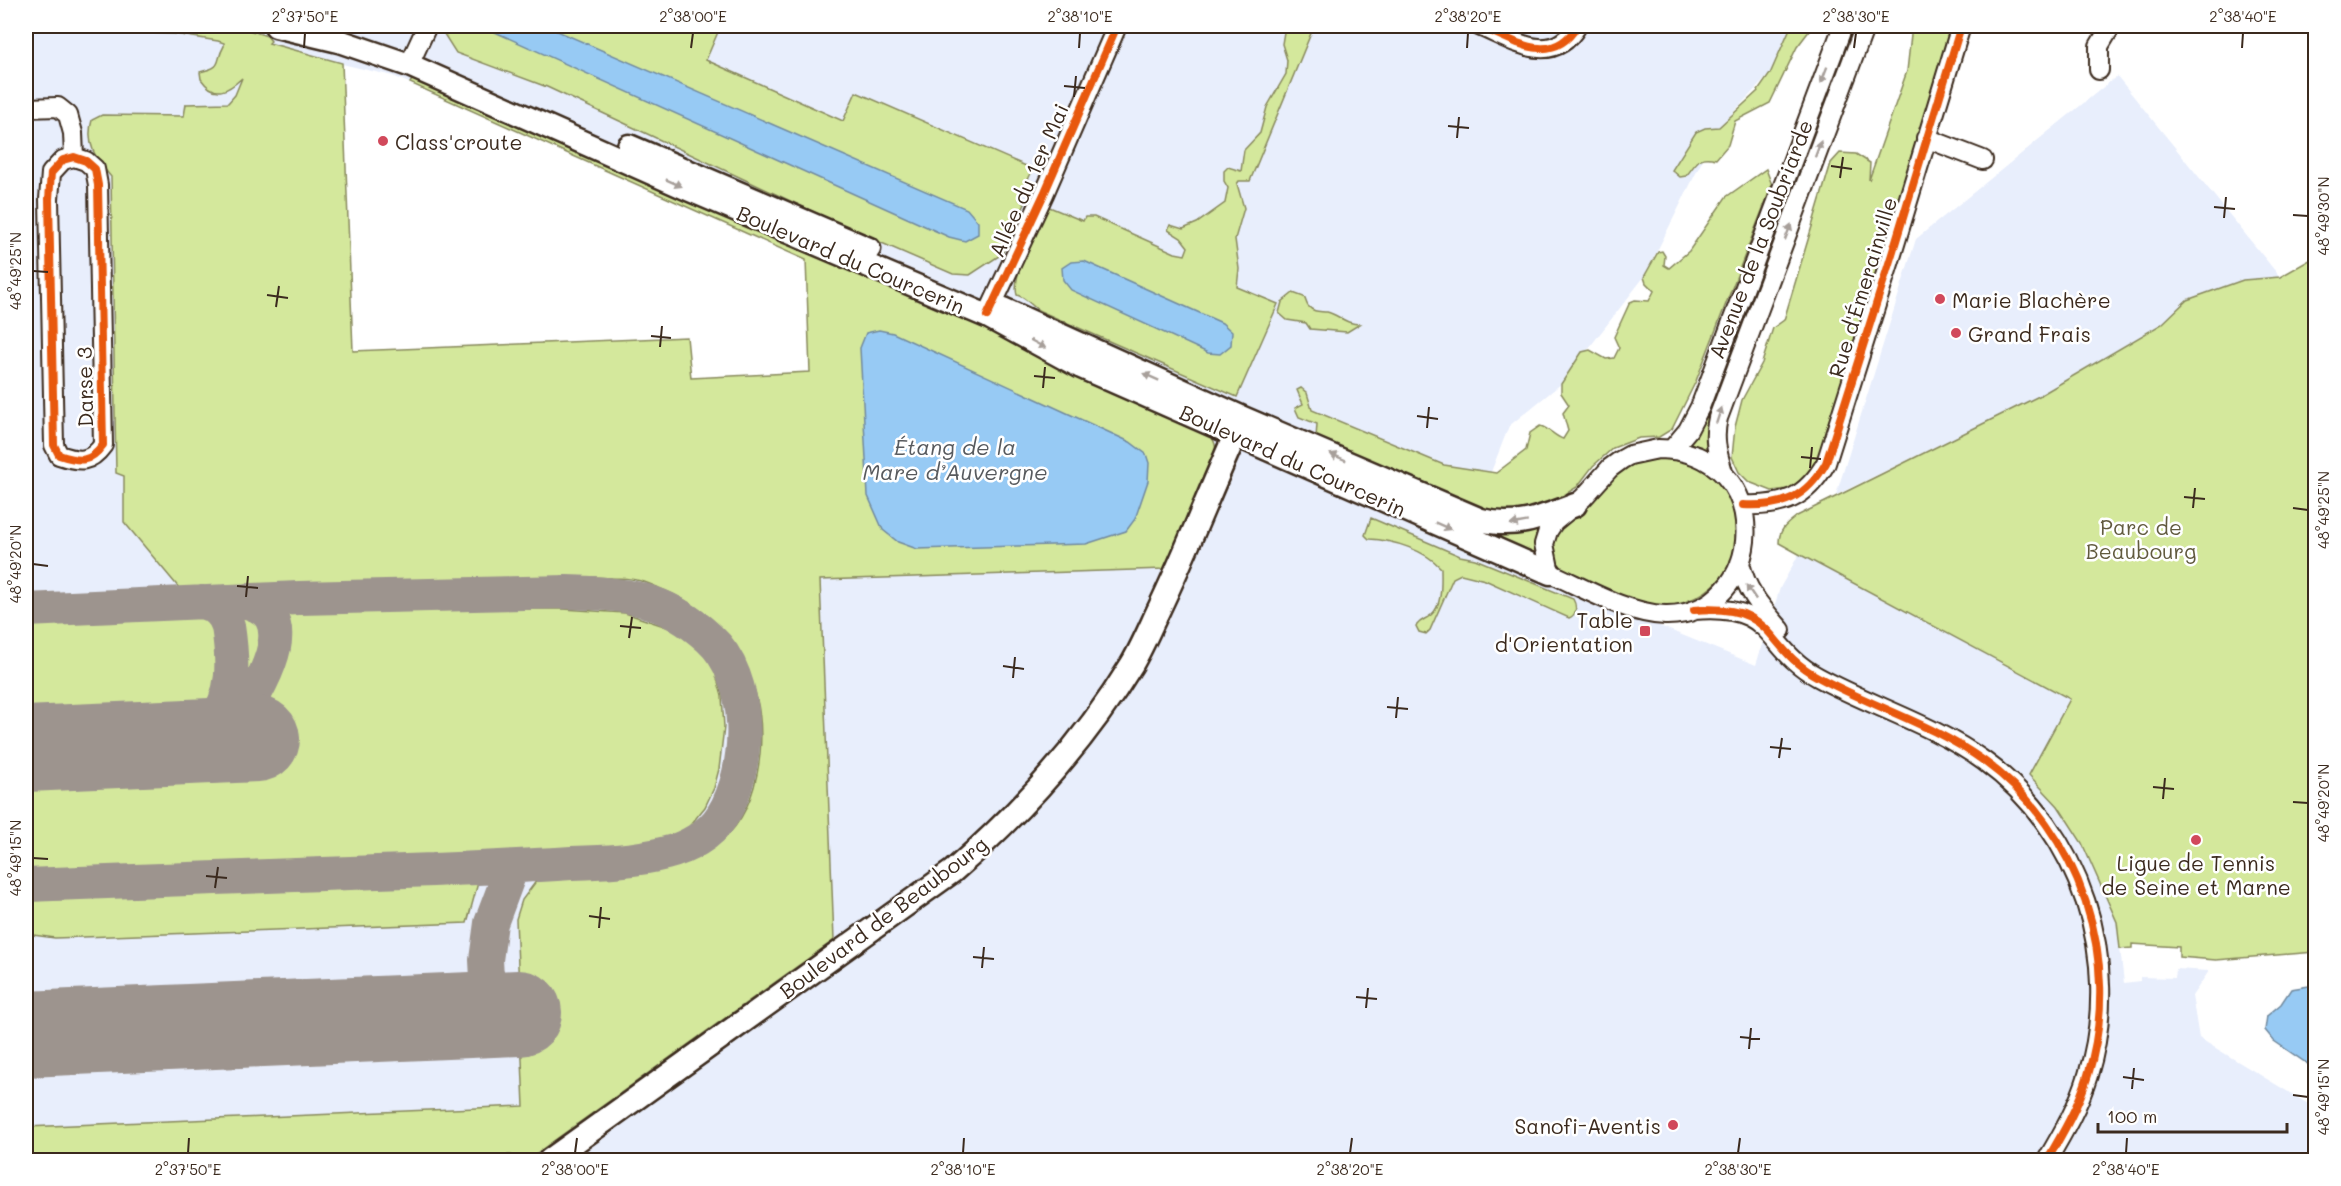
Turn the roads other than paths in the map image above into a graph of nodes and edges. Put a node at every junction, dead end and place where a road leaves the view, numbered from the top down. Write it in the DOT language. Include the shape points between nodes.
graph roads {
  1 [pos="276,26"];
  2 [pos="333,26"];
  3 [pos="427,26"];
  4 [pos="1117,26"];
  5 [pos="1479,26"];
  6 [pos="1577,26"];
  7 [pos="1843,26"];
  8 [pos="1865,26"];
  9 [pos="1961,26"];
  10 [pos="2111,26"];
  11 [pos="412,60"];
  12 [pos="2098,70"];
  13 [pos="26,108"];
  14 [pos="1926,138"];
  15 [pos="74,157"];
  16 [pos="1983,159"];
  17 [pos="990,310"];
  18 [pos="1239,426"];
  19 [pos="1672,449"];
  20 [pos="1723,471"];
  21 [pos="1575,505"];
  22 [pos="1743,505"];
  23 [pos="1740,563"];
  24 [pos="1550,573"];
  25 [pos="1694,610"];
  26 [pos="1851,693"];
  27 [pos="550,1161"];
  28 [pos="2047,1161"];
  1 -- 11 [label="main road, Boulevard du Courcerin"];
  2 -- 11 [label="main road, Boulevard du Courcerin"];
  3 -- 11 [label="street"];
  4 -- 17 [label="street, Allée du 1er Mai"];
  5 -- 6 [label="street" via="1541,49 1560,45"];
  7 -- 19 [label="street, Avenue de la Soubriarde, one-way" via="1695,419"];
  20 -- 8 [label="street, Avenue de la Soubriarde, one-way" via="1716,449 1718,418"];
  9 -- 14 [label="street, Rue d'Émerainville"];
  10 -- 12 [label="street" via="2098,46"];
  11 -- 17 [label="main road, Boulevard du Courcerin" via="776,208"];
  13 -- 15 [label="street" via="58,107 68,115"];
  14 -- 16 [label="street"];
  14 -- 22 [label="street, Rue d'Émerainville" via="1826,463 1802,494 1778,503"];
  15 -- 15 [label="street, Darse 3" via="63,160 51,173 49,199 54,445 59,454 84,460 95,456 103,445 98,185 95,170"];
  17 -- 18 [label="main road, Boulevard du Courcerin"];
  21 -- 18 [label="main road, Boulevard du Courcerin, one-way" via="1511,525 1491,522"];
  18 -- 24 [label="main road, Boulevard du Courcerin, one-way"];
  18 -- 27 [label="main road, Boulevard de Beaubourg" via="1133,663 1040,788 953,871"];
  19 -- 20 [label="street" via="1692,454"];
  19 -- 21 [label="street" via="1630,455 1610,468"];
  20 -- 22 [label="street"];
  21 -- 24 [label="street" via="1554,522 1545,537"];
  22 -- 23 [label="street" via="1746,532"];
  23 -- 25 [label="street" via="1723,590"];
  26 -- 23 [label="street, one-way" via="1809,661 1771,618 1747,587"];
  24 -- 25 [label="street" via="1641,611 1663,615"];
  25 -- 26 [label="street" via="1728,609 1754,619 1816,676"];
  26 -- 28 [label="street" via="1943,735 1997,771 2045,822 2079,884 2097,945 2099,1019 2082,1092"];
}
